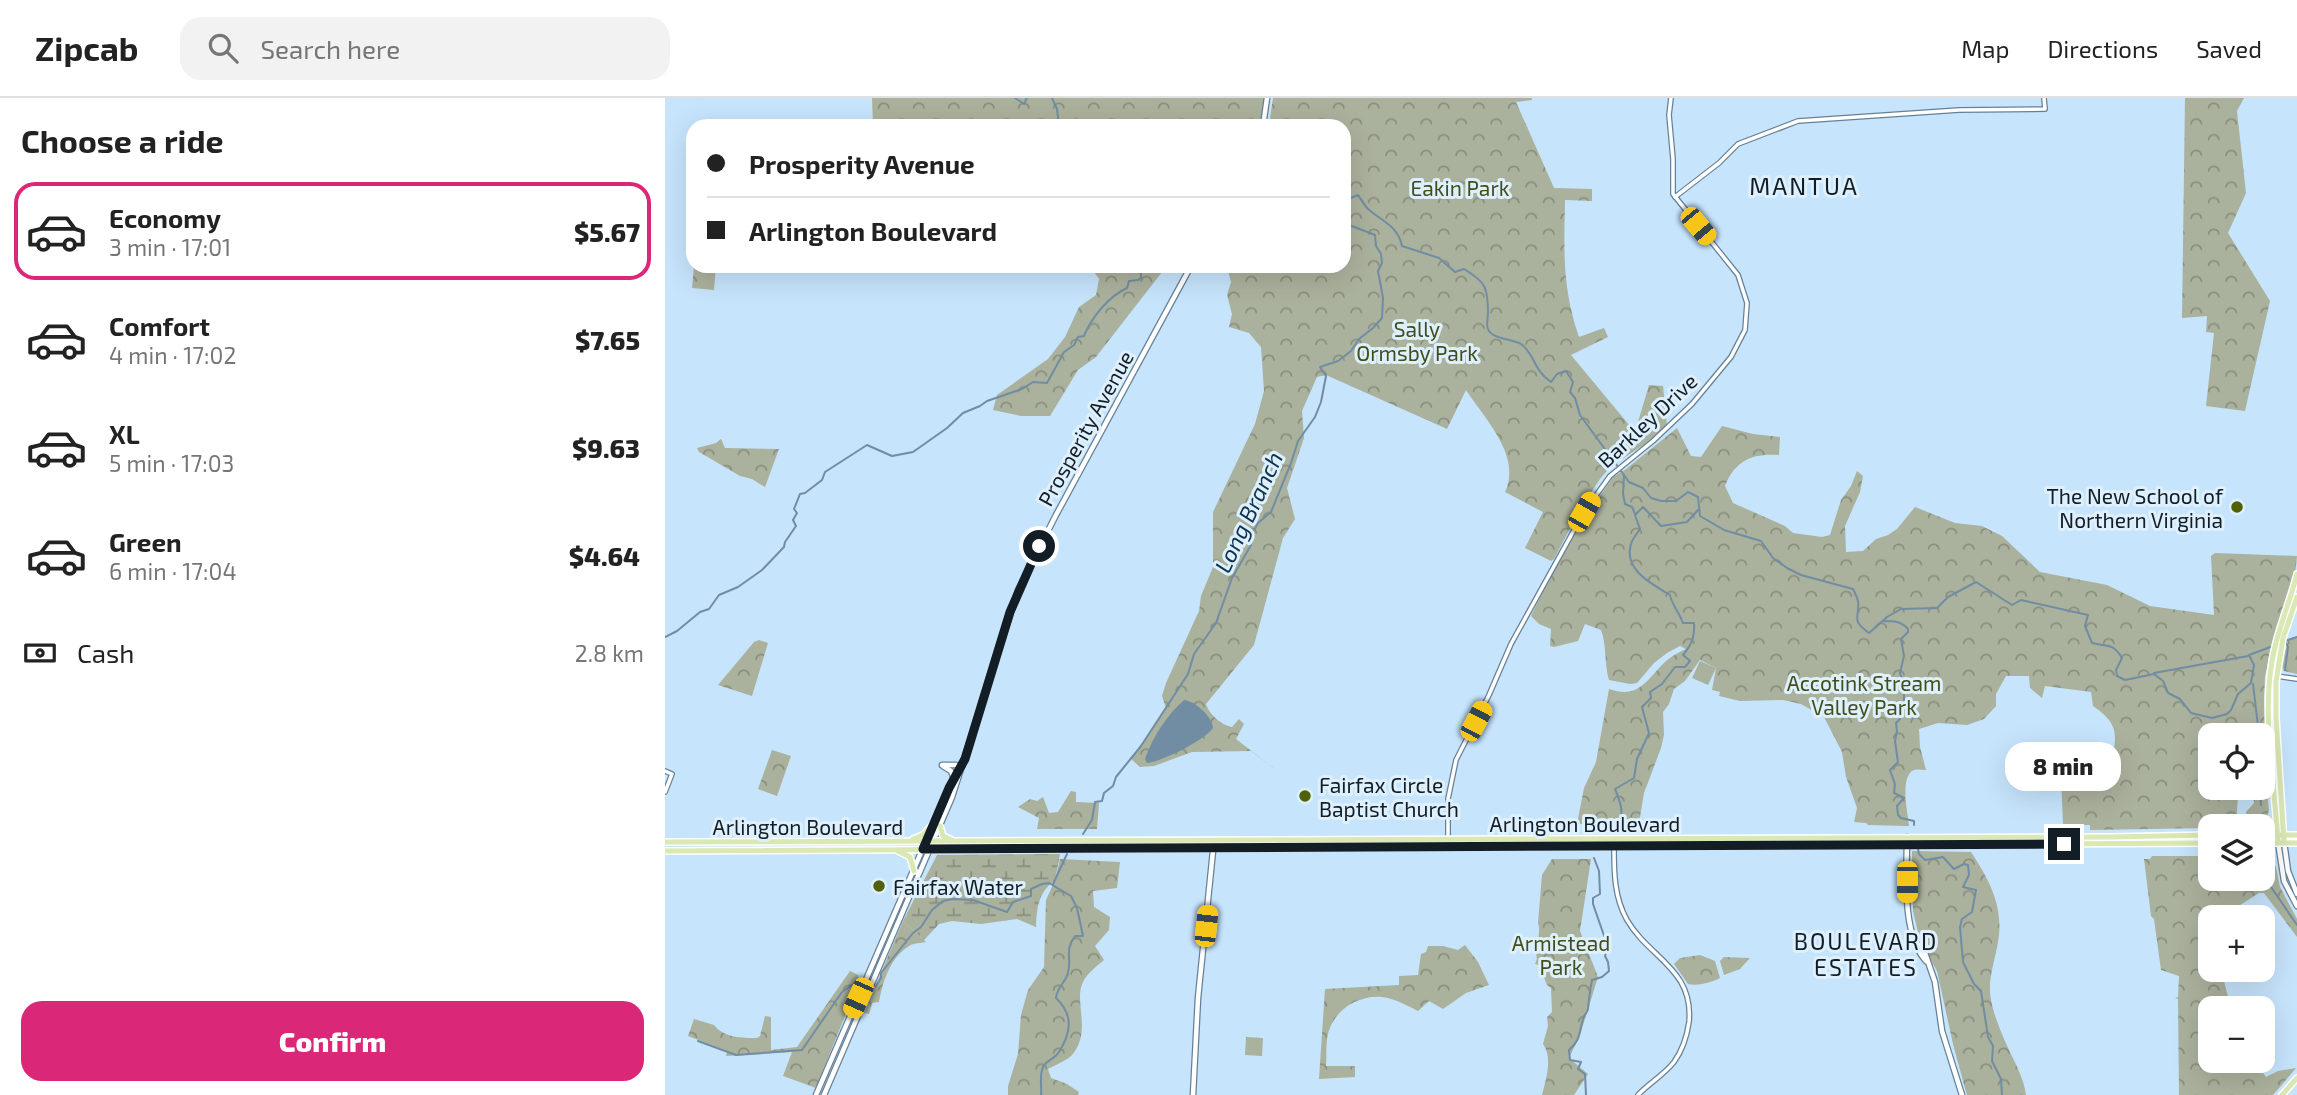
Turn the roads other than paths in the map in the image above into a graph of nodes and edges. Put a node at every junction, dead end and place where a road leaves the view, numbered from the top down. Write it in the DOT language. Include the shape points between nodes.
graph roads {
  1 [pos="1267,98"];
  2 [pos="1671,98"];
  3 [pos="2044,98"];
  4 [pos="1264,119"];
  5 [pos="1675,197"];
  6 [pos="1187,273"];
  7 [pos="2297,574"];
  8 [pos="2297,597"];
  9 [pos="2282,630"];
  10 [pos="2273,675"];
  11 [pos="2297,680"];
  12 [pos="962,767"];
  13 [pos="665,771"];
  14 [pos="954,779"];
  15 [pos="665,792"];
  16 [pos="937,825"];
  17 [pos="1550,829"];
  18 [pos="2275,834"];
  19 [pos="2281,834"];
  20 [pos="2198,835"];
  21 [pos="2297,835"];
  22 [pos="1907,837"];
  23 [pos="1544,839"];
  24 [pos="904,841"];
  25 [pos="930,841"];
  26 [pos="958,841"];
  27 [pos="665,842"];
  28 [pos="2275,842"];
  29 [pos="2281,842"];
  30 [pos="1448,843"];
  31 [pos="2198,843"];
  32 [pos="2297,843"];
  33 [pos="1214,844"];
  34 [pos="1907,845"];
  35 [pos="1614,846"];
  36 [pos="885,849"];
  37 [pos="927,849"];
  38 [pos="665,850"];
  39 [pos="913,871"];
  40 [pos="2297,894"];
  41 [pos="2297,906"];
  42 [pos="2297,1078"];
  43 [pos="1963,1094"];
  44 [pos="816,1095"];
  45 [pos="824,1095"];
  46 [pos="1193,1095"];
  47 [pos="1638,1095"];
  48 [pos="2283,1095"];
  1 -- 4 [label="main road"];
  2 -- 5 [label="street"];
  3 -- 5 [label="street" via="2045,109 1798,121 1738,144"];
  5 -- 30 [label="street, Barkley Drive" via="1738,275 1746,298 1746,326 1731,357 1692,404 1613,473 1592,498 1511,644 1459,752 1449,786"];
  6 -- 12 [label="main road, Prosperity Avenue" via="1022,582"];
  7 -- 9 [label="main road"];
  8 -- 9 [label="main road"];
  9 -- 10 [label="main road"];
  9 -- 10 [label="main road" via="2272,657"];
  10 -- 11 [label="street"];
  10 -- 19 [label="main road"];
  12 -- 14 [label="main road, Prosperity Avenue"];
  12 -- 14 [label="main road" via="942,765"];
  12 -- 16 [label="main road, Prosperity Avenue"];
  13 -- 15 [label="street" via="672,774"];
  14 -- 16 [label="main road, Prosperity Avenue"];
  16 -- 24 [label="main road"];
  16 -- 25 [label="main road, Prosperity Avenue"];
  16 -- 26 [label="main road" via="944,837"];
  17 -- 23 [label="main road"];
  18 -- 19 [label="main road"];
  19 -- 21 [label="main road"];
  19 -- 29 [label="main road"];
  20 -- 22 [label="main road, Arlington Boulevard"];
  22 -- 23 [label="main road, Arlington Boulevard"];
  22 -- 34 [label="main road"];
  23 -- 30 [label="main road, Arlington Boulevard"];
  24 -- 25 [label="main road, Arlington Boulevard"];
  24 -- 27 [label="main road, Arlington Boulevard"];
  25 -- 26 [label="main road, Arlington Boulevard"];
  25 -- 37 [label="main road, Prosperity Avenue"];
  26 -- 33 [label="main road, Arlington Boulevard"];
  28 -- 29 [label="main road"];
  29 -- 32 [label="main road"];
  29 -- 40 [label="main road"];
  29 -- 41 [label="main road" via="2284,881"];
  30 -- 33 [label="main road, Arlington Boulevard"];
  30 -- 35 [label="main road, Arlington Boulevard"];
  31 -- 34 [label="main road, Arlington Boulevard"];
  33 -- 37 [label="main road, Arlington Boulevard"];
  33 -- 46 [label="main road"];
  34 -- 35 [label="main road, Arlington Boulevard"];
  34 -- 43 [label="main road" via="1909,922 1935,982 1942,1031"];
  35 -- 47 [label="street" via="1616,891 1625,916 1641,939 1678,974 1689,1009 1687,1034 1675,1061"];
  36 -- 37 [label="main road, Arlington Boulevard"];
  36 -- 38 [label="main road, Arlington Boulevard"];
  36 -- 39 [label="main road" via="908,855"];
  37 -- 39 [label="main road, Prosperity Avenue"];
  37 -- 45 [label="main road, Prosperity Avenue"];
  39 -- 44 [label="main road, Prosperity Avenue"];
  42 -- 48 [label="main road"];
}
